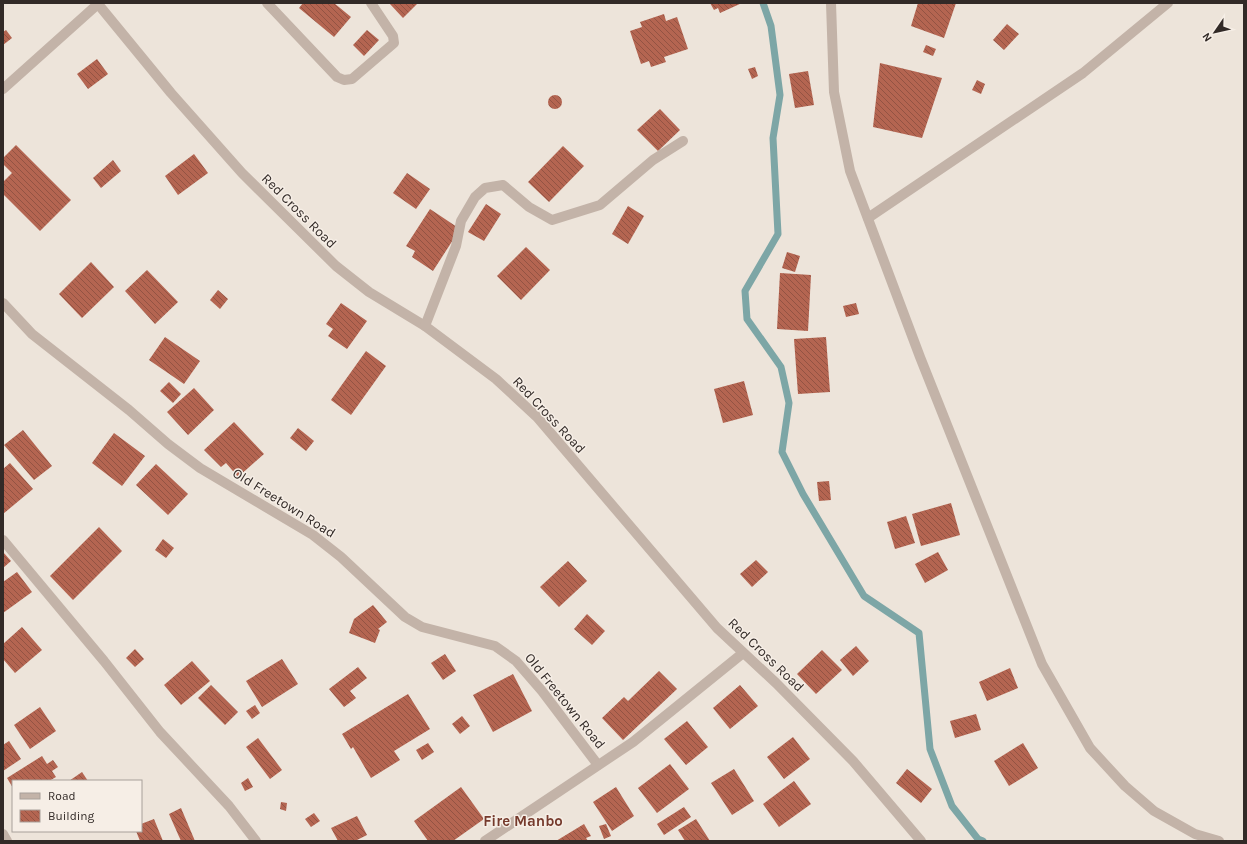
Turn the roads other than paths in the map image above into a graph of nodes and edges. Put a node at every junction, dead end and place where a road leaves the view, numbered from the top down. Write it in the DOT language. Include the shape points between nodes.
graph roads {
  1 [pos="267,3"];
  2 [pos="371,3"];
  3 [pos="831,3"];
  4 [pos="1168,3"];
  5 [pos="99,4"];
  6 [pos="3,89"];
  7 [pos="683,141"];
  8 [pos="868,218"];
  9 [pos="3,303"];
  10 [pos="426,326"];
  11 [pos="3,540"];
  12 [pos="743,653"];
  13 [pos="598,765"];
  14 [pos="3,834"];
  15 [pos="7,841"];
  16 [pos="256,841"];
  17 [pos="485,841"];
  18 [pos="920,841"];
  19 [pos="1219,841"];
  1 -- 2 [label="street" via="337,77 344,80 352,79 394,43 393,36"];
  3 -- 8 [label="street" via="834,92 850,171"];
  4 -- 8 [label="street" via="1083,73"];
  5 -- 6 [label="street"];
  5 -- 10 [label="street, Red Cross Road" via="171,93 242,173 300,232 363,287"];
  7 -- 10 [label="street" via="653,160 600,205 552,220 503,185 485,188 475,197 461,221 456,246"];
  8 -- 19 [label="street" via="920,357 1042,664 1090,748 1125,786 1154,811 1195,834"];
  9 -- 13 [label="street, Old Freetown Road" via="32,334 168,444 200,468 313,535 341,557 405,618 422,627 495,646 516,661 542,690"];
  10 -- 12 [label="street, Red Cross Road" via="496,379 536,417 717,628"];
  11 -- 16 [label="street" via="160,732 229,806"];
  12 -- 13 [label="street" via="633,742"];
  12 -- 18 [label="street, Red Cross Road" via="853,762"];
  13 -- 17 [label="street"];
  14 -- 15 [label="street"];
}
